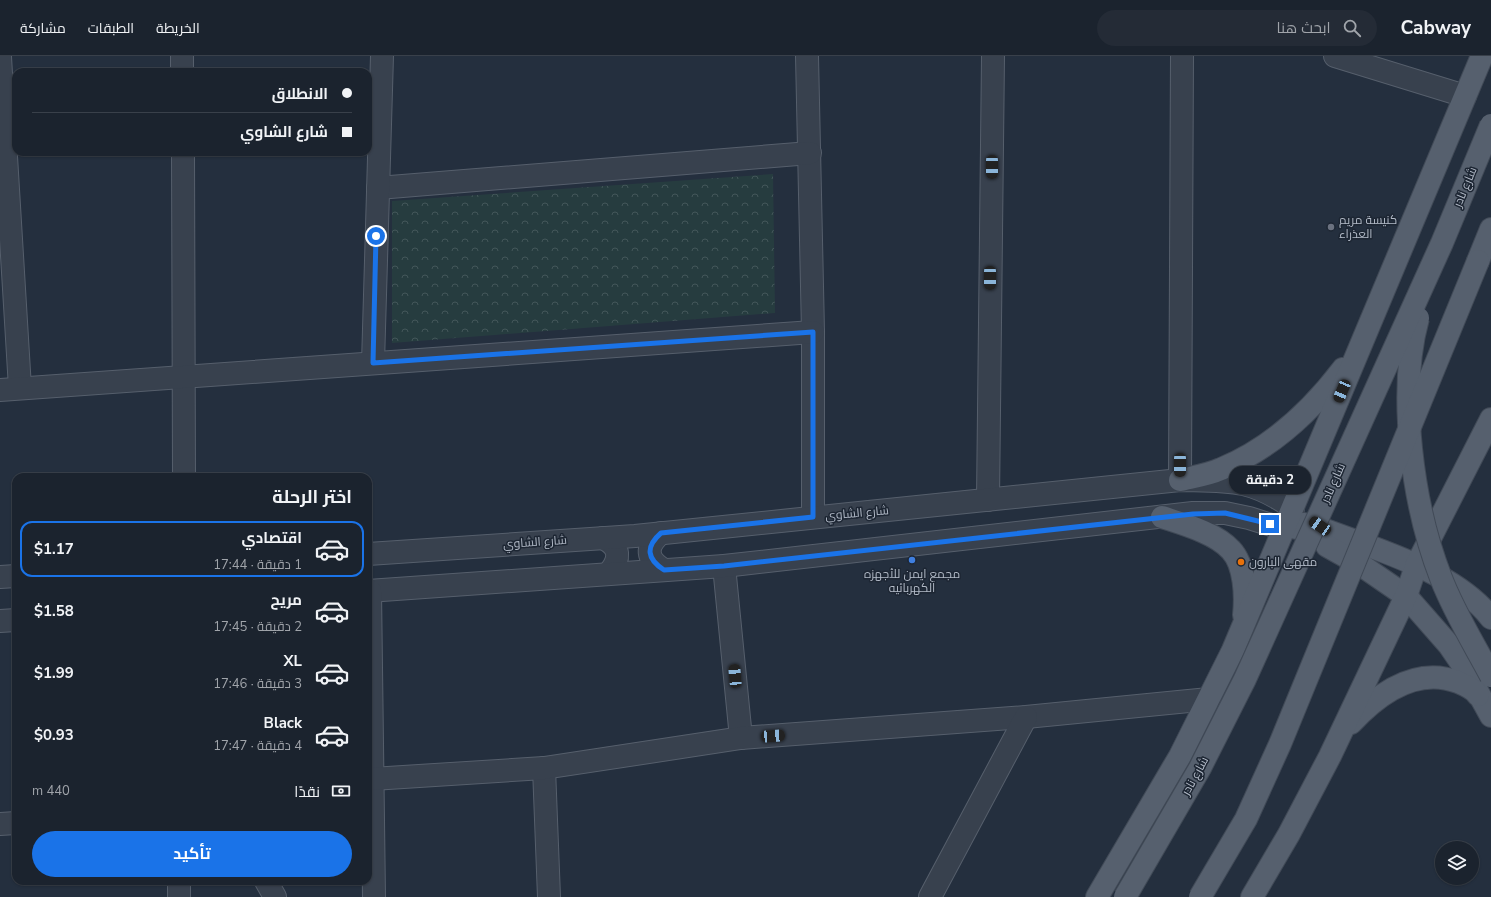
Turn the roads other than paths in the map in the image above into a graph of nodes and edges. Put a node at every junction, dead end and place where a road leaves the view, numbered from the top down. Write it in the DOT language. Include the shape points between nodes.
graph roads {
  1 [pos="182,56"];
  2 [pos="382,56"];
  3 [pos="808,56"];
  4 [pos="993,56"];
  5 [pos="1182,56"];
  6 [pos="1335,56"];
  7 [pos="1482,56"];
  8 [pos="0,57"];
  9 [pos="182,68"];
  10 [pos="1464,96"];
  11 [pos="1491,125"];
  12 [pos="810,154"];
  13 [pos="183,156"];
  14 [pos="378,188"];
  15 [pos="5,212"];
  16 [pos="1491,229"];
  17 [pos="1442,243"];
  18 [pos="813,332"];
  19 [pos="1366,332"];
  20 [pos="373,363"];
  21 [pos="183,377"];
  22 [pos="10,389"];
  23 [pos="1491,419"];
  24 [pos="184,473"];
  25 [pos="1180,480"];
  26 [pos="988,500"];
  27 [pos="1292,508"];
  28 [pos="813,517"];
  29 [pos="1162,517"];
  30 [pos="1288,530"];
  31 [pos="661,533"];
  32 [pos="602,538"];
  33 [pos="1329,540"];
  34 [pos="372,554"];
  35 [pos="1410,563"];
  36 [pos="724,566"];
  37 [pos="664,570"];
  38 [pos="608,574"];
  39 [pos="12,576"];
  40 [pos="0,577"];
  41 [pos="372,591"];
  42 [pos="1406,596"];
  43 [pos="1491,618"];
  44 [pos="12,620"];
  45 [pos="0,622"];
  46 [pos="1233,650"];
  47 [pos="1491,676"];
  48 [pos="1209,699"];
  49 [pos="1489,711"];
  50 [pos="1026,717"];
  51 [pos="741,738"];
  52 [pos="1330,756"];
  53 [pos="544,768"];
  54 [pos="372,778"];
  55 [pos="12,823"];
  56 [pos="0,824"];
  57 [pos="372,870"];
  58 [pos="179,885"];
  59 [pos="268,885"];
  60 [pos="179,897"];
  61 [pos="275,897"];
  62 [pos="374,897"];
  63 [pos="549,897"];
  64 [pos="930,897"];
  65 [pos="1097,897"];
  66 [pos="1125,897"];
  67 [pos="1200,897"];
  68 [pos="1252,897"];
  1 -- 9 [label="street"];
  2 -- 14 [label="street"];
  3 -- 12 [label="street"];
  4 -- 26 [label="street"];
  5 -- 25 [label="street"];
  6 -- 10 [label="street"];
  7 -- 10 [label="main road"];
  8 -- 15 [label="street"];
  10 -- 19 [label="main road"];
  11 -- 17 [label="main road, شارع نادر, bridge"];
  12 -- 14 [label="street"];
  12 -- 18 [label="street"];
  13 -- 21 [label="street"];
  14 -- 20 [label="street"];
  15 -- 22 [label="street"];
  16 -- 67 [label="main road, bridge" via="1280,744 1246,820"];
  17 -- 47 [label="main road, bridge" via="1412,342 1408,385 1410,430 1421,510 1430,545 1451,599"];
  17 -- 66 [label="main road, شارع نادر, bridge" via="1244,680 1200,768"];
  18 -- 20 [label="street"];
  18 -- 28 [label="street"];
  19 -- 25 [label="main road" via="1345,367 1327,390 1304,414 1276,437 1250,456 1220,470"];
  19 -- 27 [label="main road"];
  20 -- 21 [label="street"];
  21 -- 22 [label="street"];
  21 -- 24 [label="street"];
  23 -- 35 [label="main road" via="1440,520"];
  25 -- 26 [label="street, شارع الشاوي"];
  25 -- 27 [label="street, شارع الشاوي" via="1242,483 1257,487"];
  26 -- 28 [label="street, شارع الشاوي"];
  27 -- 30 [label="main road"];
  27 -- 33 [label="main road"];
  28 -- 31 [label="street, شارع الشاوي"];
  29 -- 30 [label="street" via="1225,513"];
  29 -- 36 [label="street"];
  29 -- 46 [label="main road" via="1194,528 1232,550 1242,572 1246,592 1244,614"];
  30 -- 33 [label="main road" via="1302,524 1312,525"];
  30 -- 46 [label="main road" via="1269,565"];
  31 -- 32 [label="street, شارع الشاوي"];
  31 -- 37 [label="street" via="651,544 650,553 654,562"];
  32 -- 34 [label="street, شارع الشاوي"];
  32 -- 38 [label="street" via="613,544 617,554 617,562"];
  33 -- 35 [label="main road"];
  33 -- 42 [label="main road"];
  35 -- 42 [label="main road"];
  35 -- 43 [label="main road" via="1452,584 1483,607"];
  36 -- 37 [label="street"];
  36 -- 51 [label="street"];
  37 -- 38 [label="street"];
  38 -- 41 [label="street"];
  39 -- 40 [label="street"];
  42 -- 49 [label="main road" via="1449,645"];
  42 -- 52 [label="main road"];
  44 -- 45 [label="street"];
  46 -- 48 [label="main road"];
  48 -- 50 [label="street"];
  48 -- 65 [label="main road" via="1180,756"];
  49 -- 52 [label="main road" via="1476,692 1445,677 1410,681 1385,693 1364,710 1343,732"];
  50 -- 51 [label="street"];
  50 -- 64 [label="street"];
  51 -- 53 [label="street"];
  52 -- 68 [label="main road"];
  53 -- 54 [label="street"];
  53 -- 63 [label="street"];
  55 -- 56 [label="street"];
  57 -- 62 [label="street"];
  58 -- 60 [label="street"];
  59 -- 61 [label="street"];
}
